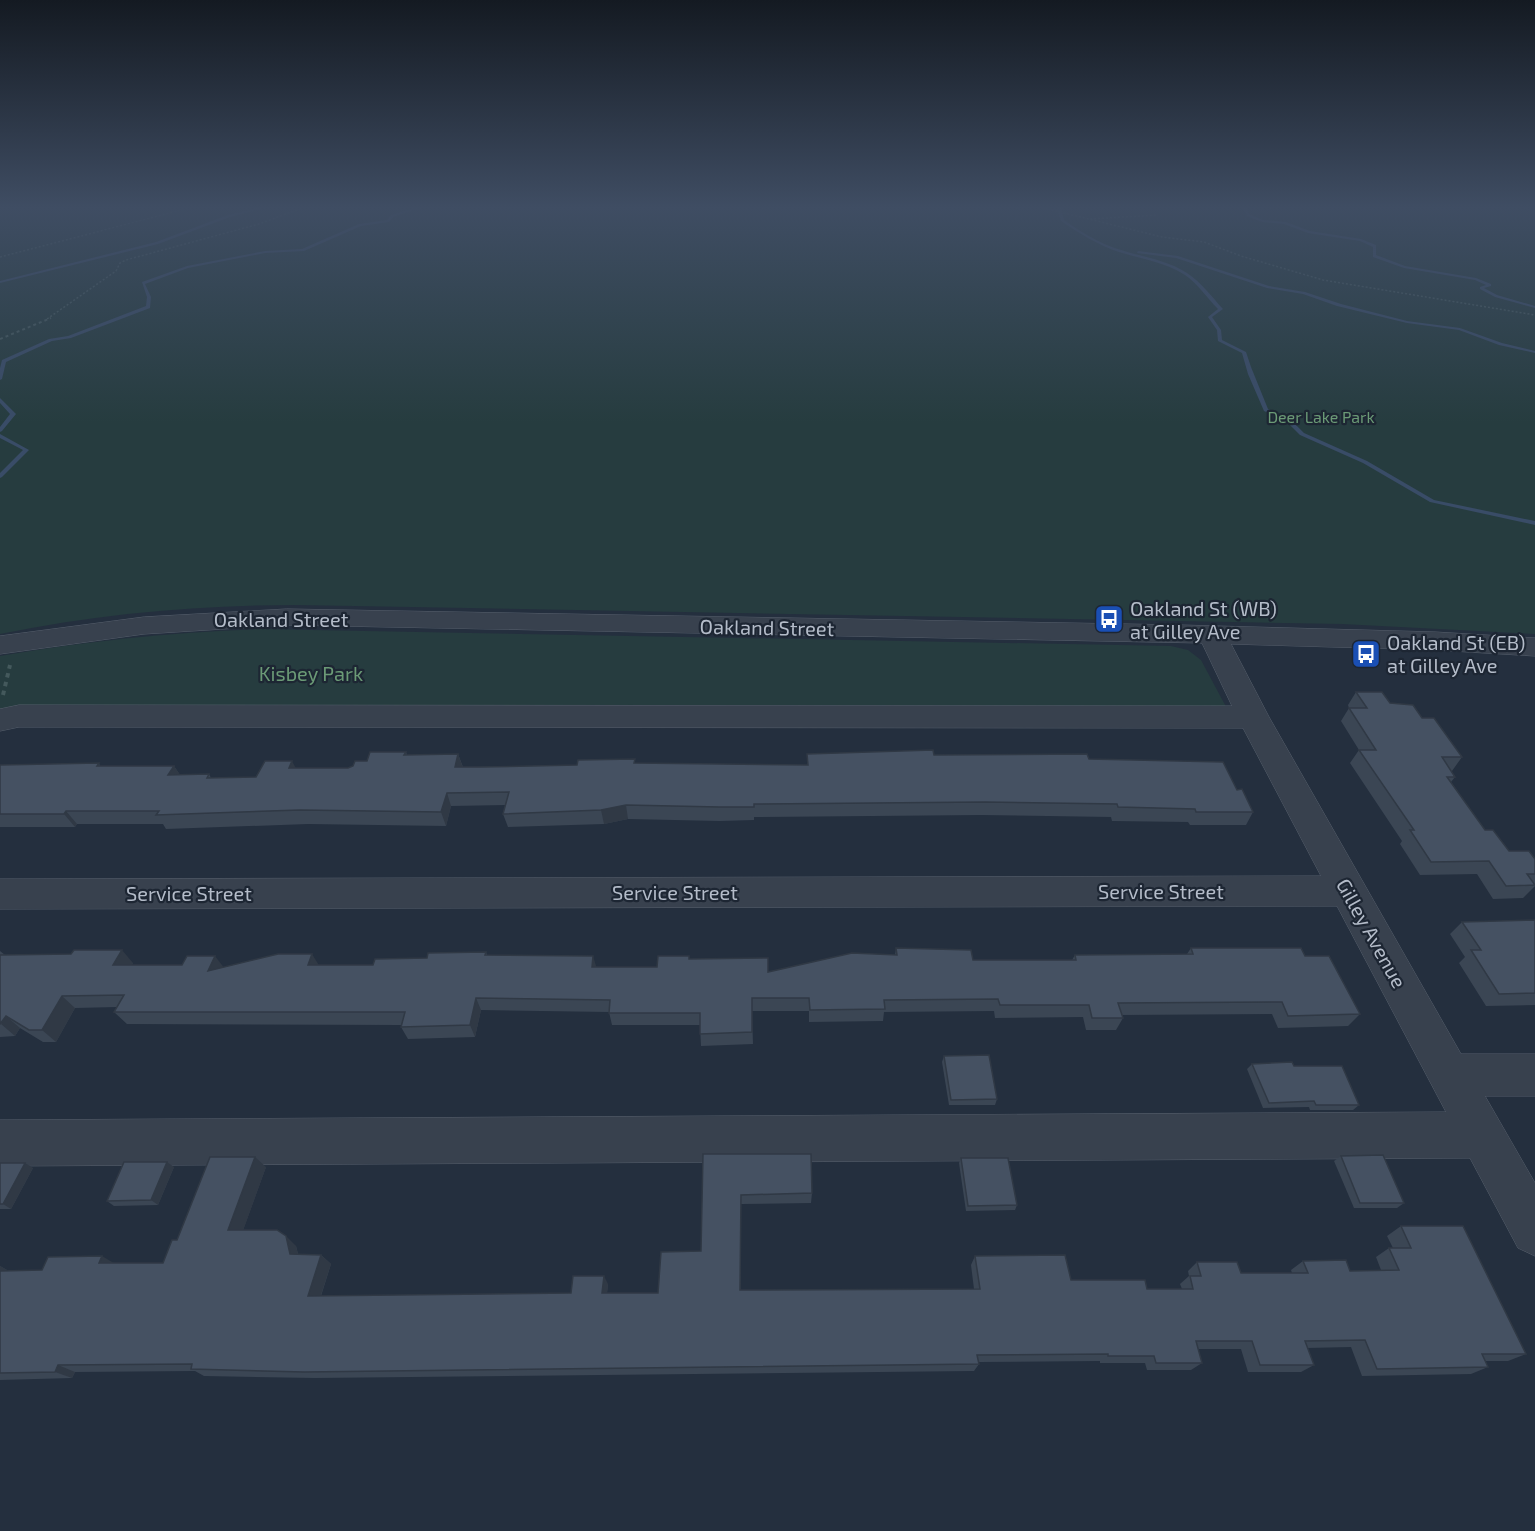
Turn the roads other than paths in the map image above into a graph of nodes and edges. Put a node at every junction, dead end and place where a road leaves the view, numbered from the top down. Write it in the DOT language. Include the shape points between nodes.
graph roads {
  1 [pos="1212,635"];
  2 [pos="0,645"];
  3 [pos="1535,647"];
  4 [pos="1,708"];
  5 [pos="1253,717"];
  6 [pos="1349,891"];
  7 [pos="0,894"];
  8 [pos="1450,1075"];
  9 [pos="1535,1075"];
  10 [pos="1484,1136"];
  11 [pos="0,1143"];
  12 [pos="1535,1231"];
  1 -- 2 [label="street, Oakland Street" via="287,617 164,622"];
  1 -- 3 [label="street, Oakland Street"];
  1 -- 5 [label="street, Gilley Avenue"];
  4 -- 5 [label="street" via="19,716"];
  5 -- 6 [label="street, Gilley Avenue"];
  6 -- 7 [label="street, Service Street"];
  6 -- 8 [label="street, Gilley Avenue"];
  8 -- 9 [label="street"];
  8 -- 10 [label="street, Gilley Avenue"];
  10 -- 11 [label="street"];
  10 -- 12 [label="street, Gilley Avenue"];
}
